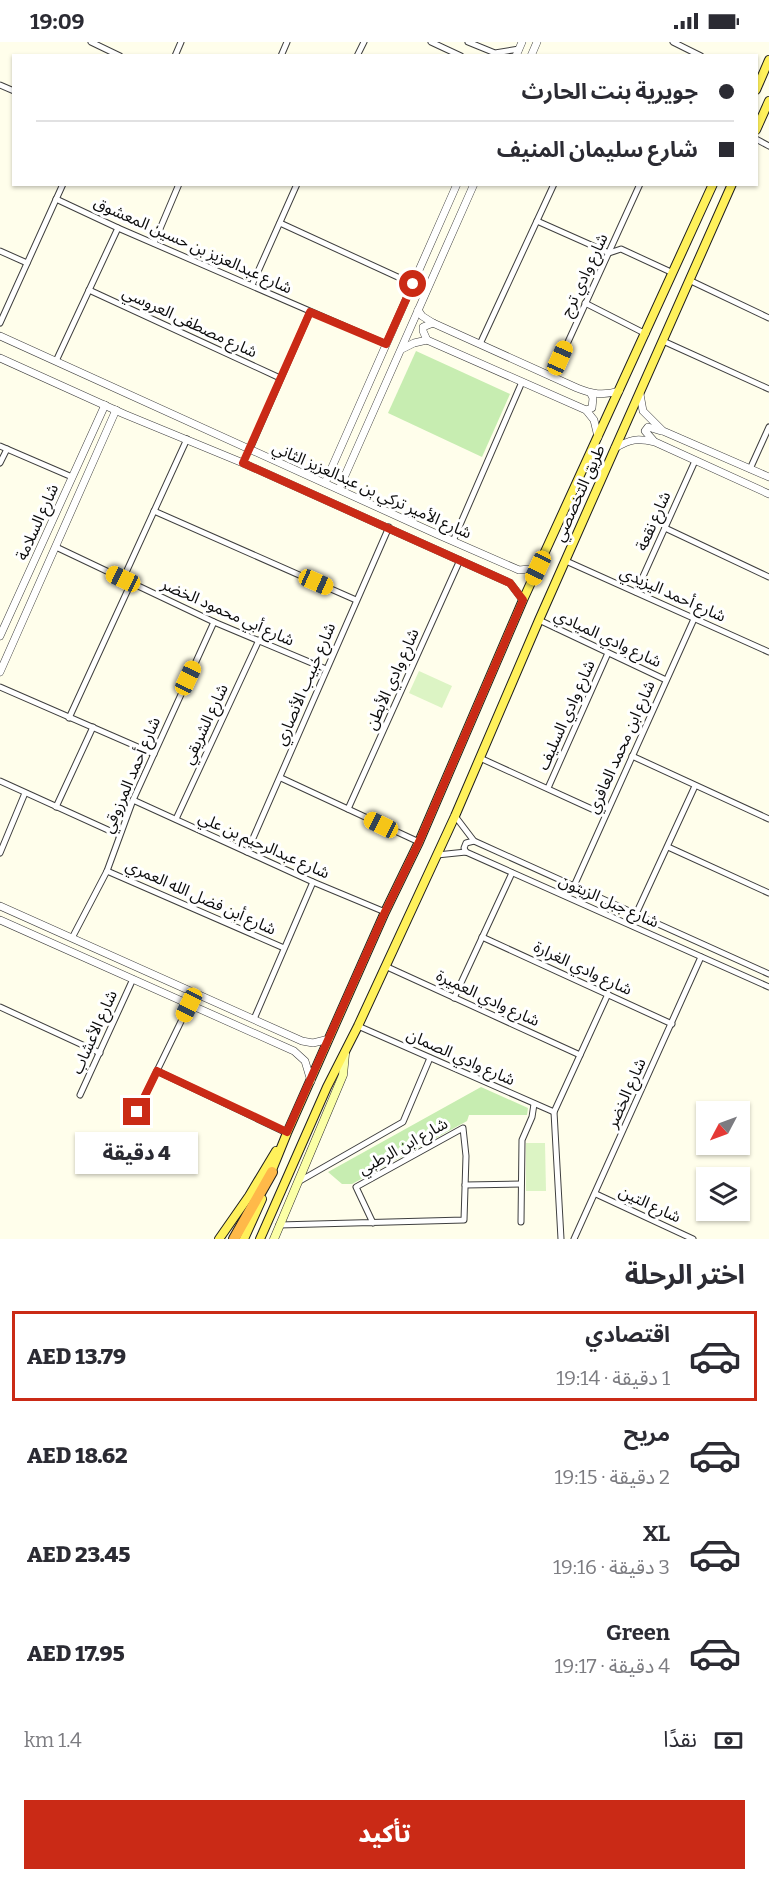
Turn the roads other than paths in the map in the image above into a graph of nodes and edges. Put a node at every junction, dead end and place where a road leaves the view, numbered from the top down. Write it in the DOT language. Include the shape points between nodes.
graph roads {
  1 [pos="91,42"];
  2 [pos="435,42"];
  3 [pos="446,42"];
  4 [pos="468,42"];
  5 [pos="673,42"];
  6 [pos="447,49"];
  7 [pos="519,49"];
  8 [pos="116,54"];
  9 [pos="457,54"];
  10 [pos="697,54"];
  11 [pos="769,60"];
  12 [pos="758,83"];
  13 [pos="769,101"];
  14 [pos="758,126"];
  15 [pos="62,186"];
  16 [pos="178,186"];
  17 [pos="296,186"];
  18 [pos="456,186"];
  19 [pos="473,186"];
  20 [pos="553,186"];
  21 [pos="639,186"];
  22 [pos="712,186"];
  23 [pos="731,186"];
  24 [pos="56,199"];
  25 [pos="442,220"];
  26 [pos="537,221"];
  27 [pos="280,223"];
  28 [pos="455,226"];
  29 [pos="118,228"];
  30 [pos="435,234"];
  31 [pos="448,241"];
  32 [pos="154,243"];
  33 [pos="0,251"];
  34 [pos="609,253"];
  35 [pos="27,263"];
  36 [pos="674,273"];
  37 [pos="691,281"];
  38 [pos="413,284"];
  39 [pos="252,285"];
  40 [pos="89,290"];
  41 [pos="585,303"];
  42 [pos="418,310"];
  43 [pos="310,312"];
  44 [pos="769,318"];
  45 [pos="0,323"];
  46 [pos="433,323"];
  47 [pos="646,334"];
  48 [pos="0,336"];
  49 [pos="427,340"];
  50 [pos="663,341"];
  51 [pos="386,344"];
  52 [pos="480,344"];
  53 [pos="402,349"];
  54 [pos="0,358"];
  55 [pos="56,361"];
  56 [pos="552,377"];
  57 [pos="280,378"];
  58 [pos="522,382"];
  59 [pos="769,389"];
  60 [pos="619,391"];
  61 [pos="591,394"];
  62 [pos="640,394"];
  63 [pos="105,405"];
  64 [pos="116,410"];
  65 [pos="586,410"];
  66 [pos="166,412"];
  67 [pos="99,418"];
  68 [pos="111,421"];
  69 [pos="769,427"];
  70 [pos="161,429"];
  71 [pos="663,431"];
  72 [pos="188,439"];
  73 [pos="598,439"];
  74 [pos="655,442"];
  75 [pos="692,444"];
  76 [pos="0,446"];
  77 [pos="7,448"];
  78 [pos="615,448"];
  79 [pos="250,449"];
  80 [pos="686,456"];
  81 [pos="695,460"];
  82 [pos="0,463"];
  83 [pos="243,463"];
  84 [pos="750,469"];
  85 [pos="331,471"];
  86 [pos="345,475"];
  87 [pos="72,477"];
  88 [pos="769,477"];
  89 [pos="84,483"];
  90 [pos="325,483"];
  91 [pos="339,489"];
  92 [pos="769,494"];
  93 [pos="154,511"];
  94 [pos="388,527"];
  95 [pos="665,528"];
  96 [pos="424,529"];
  97 [pos="441,536"];
  98 [pos="419,541"];
  99 [pos="453,541"];
  100 [pos="466,547"];
  101 [pos="56,548"];
  102 [pos="437,549"];
  103 [pos="460,560"];
  104 [pos="566,561"];
  105 [pos="538,568"];
  106 [pos="519,570"];
  107 [pos="769,577"];
  108 [pos="123,579"];
  109 [pos="131,583"];
  110 [pos="510,583"];
  111 [pos="636,592"];
  112 [pos="356,600"];
  113 [pos="523,600"];
  114 [pos="694,619"];
  115 [pos="539,620"];
  116 [pos="214,622"];
  117 [pos="0,636"];
  118 [pos="259,640"];
  119 [pos="769,652"];
  120 [pos="608,653"];
  121 [pos="326,669"];
  122 [pos="0,672"];
  123 [pos="666,680"];
  124 [pos="0,687"];
  125 [pos="69,718"];
  126 [pos="93,727"];
  127 [pos="153,754"];
  128 [pos="632,756"];
  129 [pos="480,758"];
  130 [pos="281,778"];
  131 [pos="0,781"];
  132 [pos="695,786"];
  133 [pos="548,788"];
  134 [pos="25,793"];
  135 [pos="133,800"];
  136 [pos="56,807"];
  137 [pos="348,809"];
  138 [pos="605,815"];
  139 [pos="455,816"];
  140 [pos="176,819"];
  141 [pos="769,819"];
  142 [pos="119,835"];
  143 [pos="474,841"];
  144 [pos="419,842"];
  145 [pos="668,847"];
  146 [pos="247,852"];
  147 [pos="466,852"];
  148 [pos="0,853"];
  149 [pos="437,855"];
  150 [pos="107,871"];
  151 [pos="512,873"];
  152 [pos="313,882"];
  153 [pos="574,886"];
  154 [pos="769,893"];
  155 [pos="0,906"];
  156 [pos="385,912"];
  157 [pos="636,914"];
  158 [pos="0,920"];
  159 [pos="482,937"];
  160 [pos="72,938"];
  161 [pos="284,948"];
  162 [pos="701,957"];
  163 [pos="385,966"];
  164 [pos="769,974"];
  165 [pos="133,979"];
  166 [pos="769,987"];
  167 [pos="608,994"];
  168 [pos="454,998"];
  169 [pos="189,1005"];
  170 [pos="0,1007"];
  171 [pos="254,1019"];
  172 [pos="672,1024"];
  173 [pos="358,1026"];
  174 [pos="329,1039"];
  175 [pos="346,1046"];
  176 [pos="100,1053"];
  177 [pos="579,1055"];
  178 [pos="430,1058"];
  179 [pos="157,1071"];
  180 [pos="311,1081"];
  181 [pos="80,1095"];
  182 [pos="534,1104"];
  183 [pos="137,1112"];
  184 [pos="554,1112"];
  185 [pos="287,1132"];
  186 [pos="311,1152"];
  187 [pos="323,1169"];
  188 [pos="272,1172"];
  189 [pos="298,1182"];
  190 [pos="521,1184"];
  191 [pos="465,1185"];
  192 [pos="596,1194"];
  193 [pos="521,1222"];
  194 [pos="373,1223"];
  195 [pos="279,1225"];
  196 [pos="219,1239"];
  197 [pos="234,1239"];
  198 [pos="244,1239"];
  199 [pos="260,1239"];
  200 [pos="274,1239"];
  201 [pos="561,1239"];
  202 [pos="574,1239"];
  203 [pos="693,1239"];
  1 -- 8 [label="street"];
  2 -- 6 [label="street"];
  3 -- 6 [label="street"];
  4 -- 7 [label="street" via="495,54"];
  5 -- 10 [label="street"];
  6 -- 9 [label="street"];
  11 -- 12 [label="main road"];
  13 -- 14 [label="main road"];
  15 -- 24 [label="street"];
  16 -- 32 [label="street"];
  17 -- 27 [label="street"];
  18 -- 25 [label="street"];
  19 -- 28 [label="street"];
  20 -- 26 [label="street"];
  21 -- 34 [label="street, شارع وادي ترج"];
  22 -- 36 [label="main road, طريق التخصصي"];
  23 -- 37 [label="main road, طريق التخصصي"];
  24 -- 29 [label="street, شارع عبدالعزيز بن حسين المعشوق"];
  24 -- 35 [label="street"];
  25 -- 28 [label="street" via="446,228"];
  25 -- 30 [label="street"];
  26 -- 34 [label="street"];
  26 -- 52 [label="street"];
  27 -- 38 [label="street"];
  27 -- 39 [label="street"];
  28 -- 31 [label="street"];
  29 -- 32 [label="street, شارع عبدالعزيز بن حسين المعشوق"];
  29 -- 40 [label="street"];
  30 -- 31 [label="street" via="441,231"];
  30 -- 38 [label="street"];
  31 -- 42 [label="street"];
  32 -- 39 [label="street, شارع عبدالعزيز بن حسين المعشوق"];
  33 -- 35 [label="street"];
  34 -- 36 [label="street" via="621,249"];
  34 -- 41 [label="street, شارع وادي ترج"];
  35 -- 45 [label="street"];
  36 -- 47 [label="main road, طريق التخصصي"];
  37 -- 44 [label="street"];
  37 -- 50 [label="main road, طريق التخصصي"];
  38 -- 51 [label="street"];
  39 -- 43 [label="street, شارع عبدالعزيز بن حسين المعشوق"];
  40 -- 55 [label="street"];
  40 -- 57 [label="street, شارع مصطفى العروسي"];
  41 -- 47 [label="street"];
  41 -- 56 [label="street, شارع وادي ترج"];
  42 -- 46 [label="street"];
  42 -- 53 [label="street"];
  43 -- 51 [label="street, شارع عبدالعزيز بن حسين المعشوق"];
  43 -- 57 [label="street"];
  46 -- 49 [label="street" via="423,327"];
  46 -- 52 [label="street"];
  47 -- 60 [label="main road, طريق التخصصي"];
  48 -- 55 [label="street, شارع الأمير تركي بن عبدالعزيز الثاني"];
  49 -- 53 [label="street"];
  49 -- 58 [label="street"];
  50 -- 59 [label="street"];
  50 -- 62 [label="main road, طريق التخصصي"];
  51 -- 85 [label="street"];
  52 -- 56 [label="street"];
  53 -- 86 [label="street"];
  54 -- 63 [label="street, شارع الأمير تركي بن عبدالعزيز الثاني"];
  55 -- 66 [label="street, شارع الأمير تركي بن عبدالعزيز الثاني"];
  56 -- 61 [label="street"];
  57 -- 79 [label="street"];
  58 -- 65 [label="street"];
  58 -- 99 [label="street"];
  60 -- 61 [label="street"];
  60 -- 73 [label="main road, طريق التخصصي"];
  61 -- 65 [label="street" via="592,408"];
  62 -- 71 [label="street" via="642,411"];
  62 -- 78 [label="main road, طريق التخصصي"];
  63 -- 64 [label="street, شارع الأمير تركي بن عبدالعزيز الثاني"];
  63 -- 67 [label="street, شارع السلامة"];
  64 -- 68 [label="street"];
  64 -- 70 [label="street, شارع الأمير تركي بن عبدالعزيز الثاني"];
  65 -- 73 [label="street" via="594,420"];
  66 -- 70 [label="street" via="158,417"];
  66 -- 79 [label="street, شارع الأمير تركي بن عبدالعزيز الثاني"];
  67 -- 68 [label="street" via="107,414"];
  67 -- 87 [label="street, شارع السلامة"];
  68 -- 89 [label="street"];
  69 -- 84 [label="street"];
  70 -- 72 [label="street, شارع الأمير تركي بن عبدالعزيز الثاني"];
  71 -- 74 [label="street" via="648,427 645,431"];
  71 -- 75 [label="street"];
  72 -- 83 [label="street, شارع الأمير تركي بن عبدالعزيز الثاني"];
  72 -- 93 [label="street"];
  73 -- 105 [label="main road, طريق التخصصي"];
  74 -- 78 [label="street" via="629,440"];
  74 -- 80 [label="street"];
  75 -- 80 [label="street"];
  75 -- 84 [label="street"];
  76 -- 77 [label="street"];
  77 -- 82 [label="street"];
  77 -- 87 [label="street"];
  78 -- 104 [label="main road, طريق التخصصي"];
  79 -- 83 [label="street"];
  79 -- 90 [label="street, شارع الأمير تركي بن عبدالعزيز الثاني"];
  80 -- 81 [label="street"];
  81 -- 92 [label="street"];
  81 -- 95 [label="street, شارع نقعة"];
  83 -- 94 [label="street, شارع الأمير تركي بن عبدالعزيز الثاني"];
  84 -- 88 [label="street"];
  85 -- 86 [label="street" via="336,478"];
  85 -- 90 [label="street"];
  86 -- 91 [label="street"];
  87 -- 89 [label="street"];
  87 -- 117 [label="street, شارع السلامة"];
  89 -- 101 [label="street"];
  90 -- 91 [label="street, شارع الأمير تركي بن عبدالعزيز الثاني"];
  91 -- 96 [label="street, شارع الأمير تركي بن عبدالعزيز الثاني"];
  93 -- 108 [label="street"];
  93 -- 112 [label="street"];
  94 -- 98 [label="street, شارع الأمير تركي بن عبدالعزيز الثاني"];
  94 -- 112 [label="street, شارع خبيب الأنصاري"];
  95 -- 107 [label="street"];
  95 -- 111 [label="street, شارع نقعة"];
  96 -- 97 [label="street, شارع الأمير تركي بن عبدالعزيز الثاني"];
  96 -- 98 [label="street" via="429,538"];
  97 -- 99 [label="street, شارع الأمير تركي بن عبدالعزيز الثاني"];
  97 -- 102 [label="street" via="432,540"];
  98 -- 102 [label="street, شارع الأمير تركي بن عبدالعزيز الثاني"];
  99 -- 100 [label="street, شارع الأمير تركي بن عبدالعزيز الثاني"];
  100 -- 103 [label="street"];
  100 -- 106 [label="street, شارع الأمير تركي بن عبدالعزيز الثاني"];
  101 -- 108 [label="street, شارع أبي محمود الخضر"];
  101 -- 122 [label="street"];
  102 -- 103 [label="street, شارع الأمير تركي بن عبدالعزيز الثاني"];
  103 -- 110 [label="street, شارع الأمير تركي بن عبدالعزيز الثاني"];
  103 -- 137 [label="street, شارع وادي الأبطن"];
  104 -- 111 [label="street, شارع أحمد اليزيدي"];
  104 -- 115 [label="main road, طريق التخصصي"];
  105 -- 106 [label="street, شارع الأمير تركي بن عبدالعزيز الثاني"];
  105 -- 113 [label="main road, طريق التخصصي"];
  106 -- 110 [label="street"];
  108 -- 109 [label="street, شارع أبي محمود الخضر"];
  109 -- 116 [label="street, شارع أبي محمود الخضر"];
  109 -- 125 [label="street"];
  110 -- 113 [label="street, شارع الأمير تركي بن عبدالعزيز الثاني"];
  111 -- 114 [label="street, شارع أحمد اليزيدي"];
  112 -- 121 [label="street, شارع خبيب الأنصاري"];
  113 -- 144 [label="main road, طريق التخصصي"];
  114 -- 119 [label="street, شارع أحمد اليزيدي"];
  114 -- 123 [label="street, شارع ابن محمد العافري"];
  115 -- 120 [label="street, شارع وادي الميادي"];
  115 -- 129 [label="main road, طريق التخصصي"];
  116 -- 118 [label="street, شارع أبي محمود الخضر"];
  116 -- 127 [label="street, شارع أحمد المرزوقي"];
  118 -- 121 [label="street, شارع أبي محمود الخضر"];
  118 -- 140 [label="street, شارع الشريقي"];
  120 -- 123 [label="street, شارع وادي الميادي"];
  120 -- 133 [label="street, شارع وادي السليف"];
  121 -- 130 [label="street, شارع خبيب الأنصاري"];
  123 -- 128 [label="street, شارع ابن محمد العافري"];
  124 -- 125 [label="street"];
  125 -- 126 [label="street"];
  126 -- 127 [label="street"];
  126 -- 136 [label="street"];
  127 -- 135 [label="street, شارع أحمد المرزوقي"];
  128 -- 132 [label="street"];
  128 -- 138 [label="street, شارع ابن محمد العافري"];
  129 -- 133 [label="street"];
  129 -- 139 [label="main road, طريق التخصصي"];
  130 -- 137 [label="street"];
  130 -- 146 [label="street, شارع خبيب الأنصاري"];
  131 -- 134 [label="street"];
  132 -- 141 [label="street"];
  132 -- 145 [label="street"];
  133 -- 138 [label="street"];
  134 -- 136 [label="street"];
  134 -- 148 [label="street"];
  135 -- 140 [label="street, شارع عبدالرحيم بن علي"];
  135 -- 142 [label="street, شارع أحمد المرزوقي"];
  136 -- 142 [label="street"];
  137 -- 144 [label="street"];
  138 -- 153 [label="street, شارع ابن محمد العافري"];
  139 -- 143 [label="street, شارع جبل الزيتون"];
  139 -- 149 [label="main road, طريق التخصصي"];
  140 -- 146 [label="street, شارع عبدالرحيم بن علي"];
  142 -- 150 [label="street, شارع أحمد المرزوقي"];
  143 -- 147 [label="street" via="466,843"];
  143 -- 153 [label="street, شارع جبل الزيتون"];
  144 -- 156 [label="main road, طريق التخصصي"];
  145 -- 154 [label="street"];
  145 -- 157 [label="street"];
  146 -- 152 [label="street, شارع عبدالرحيم بن علي"];
  147 -- 149 [label="street"];
  147 -- 151 [label="street, شارع جبل الزيتون"];
  149 -- 163 [label="main road, طريق التخصصي"];
  150 -- 160 [label="street, شارع أحمد المرزوقي"];
  150 -- 161 [label="street, شارع أبن فضل الله العمري"];
  151 -- 159 [label="street"];
  151 -- 162 [label="street, شارع جبل الزيتون"];
  152 -- 156 [label="street, شارع عبدالرحيم بن علي"];
  152 -- 161 [label="street"];
  153 -- 157 [label="street, شارع جبل الزيتون"];
  155 -- 160 [label="street"];
  156 -- 174 [label="main road, طريق التخصصي"];
  157 -- 164 [label="street, شارع جبل الزيتون"];
  158 -- 165 [label="street"];
  159 -- 167 [label="street, شارع وادي الغرارة"];
  159 -- 168 [label="street"];
  160 -- 171 [label="street"];
  161 -- 171 [label="street"];
  162 -- 166 [label="street, شارع جبل الزيتون"];
  162 -- 172 [label="street, شارع الخضر"];
  163 -- 168 [label="street, شارع وادي العميرة"];
  163 -- 173 [label="main road, طريق التخصصي"];
  165 -- 169 [label="street"];
  165 -- 176 [label="street, شارع الأعشاب"];
  167 -- 172 [label="street, شارع وادي الغرارة"];
  167 -- 177 [label="street"];
  168 -- 177 [label="street, شارع وادي العميرة"];
  169 -- 179 [label="street"];
  169 -- 180 [label="street" via="294,1051 305,1061"];
  170 -- 176 [label="street"];
  171 -- 174 [label="street" via="302,1041"];
  172 -- 192 [label="street, شارع الخضر"];
  173 -- 175 [label="main road, طريق التخصصي"];
  173 -- 178 [label="street, شارع وادي الصمان"];
  174 -- 180 [label="main road, طريق التخصصي"];
  175 -- 186 [label="main road" via="343,1075"];
  175 -- 199 [label="main road, طريق التخصصي"];
  176 -- 181 [label="street, شارع الأعشاب"];
  177 -- 184 [label="street"];
  178 -- 182 [label="street, شارع وادي الصمان"];
  178 -- 187 [label="street" via="403,1122"];
  179 -- 183 [label="street"];
  179 -- 185 [label="street"];
  180 -- 185 [label="main road, طريق التخصصي"];
  182 -- 184 [label="street, شارع وادي الصمان"];
  182 -- 190 [label="street" via="522,1140"];
  184 -- 201 [label="street"];
  185 -- 188 [label="main road, طريق التخصصي"];
  185 -- 196 [label="main road"];
  186 -- 187 [label="street" via="309,1163"];
  186 -- 189 [label="main road"];
  187 -- 189 [label="street"];
  188 -- 197 [label="highway"];
  188 -- 198 [label="main road, طريق التخصصي"];
  189 -- 195 [label="main road"];
  190 -- 191 [label="street"];
  190 -- 193 [label="street"];
  191 -- 194 [label="street, شارع ابن الرطبي" via="464,1220"];
  191 -- 194 [label="street, شارع ابن الرطبي" via="463,1128 356,1187"];
  192 -- 202 [label="street, شارع الخضر"];
  192 -- 203 [label="street, شارع التين"];
  194 -- 195 [label="street, شارع ابن الرطبي"];
  195 -- 200 [label="main road"];
}
